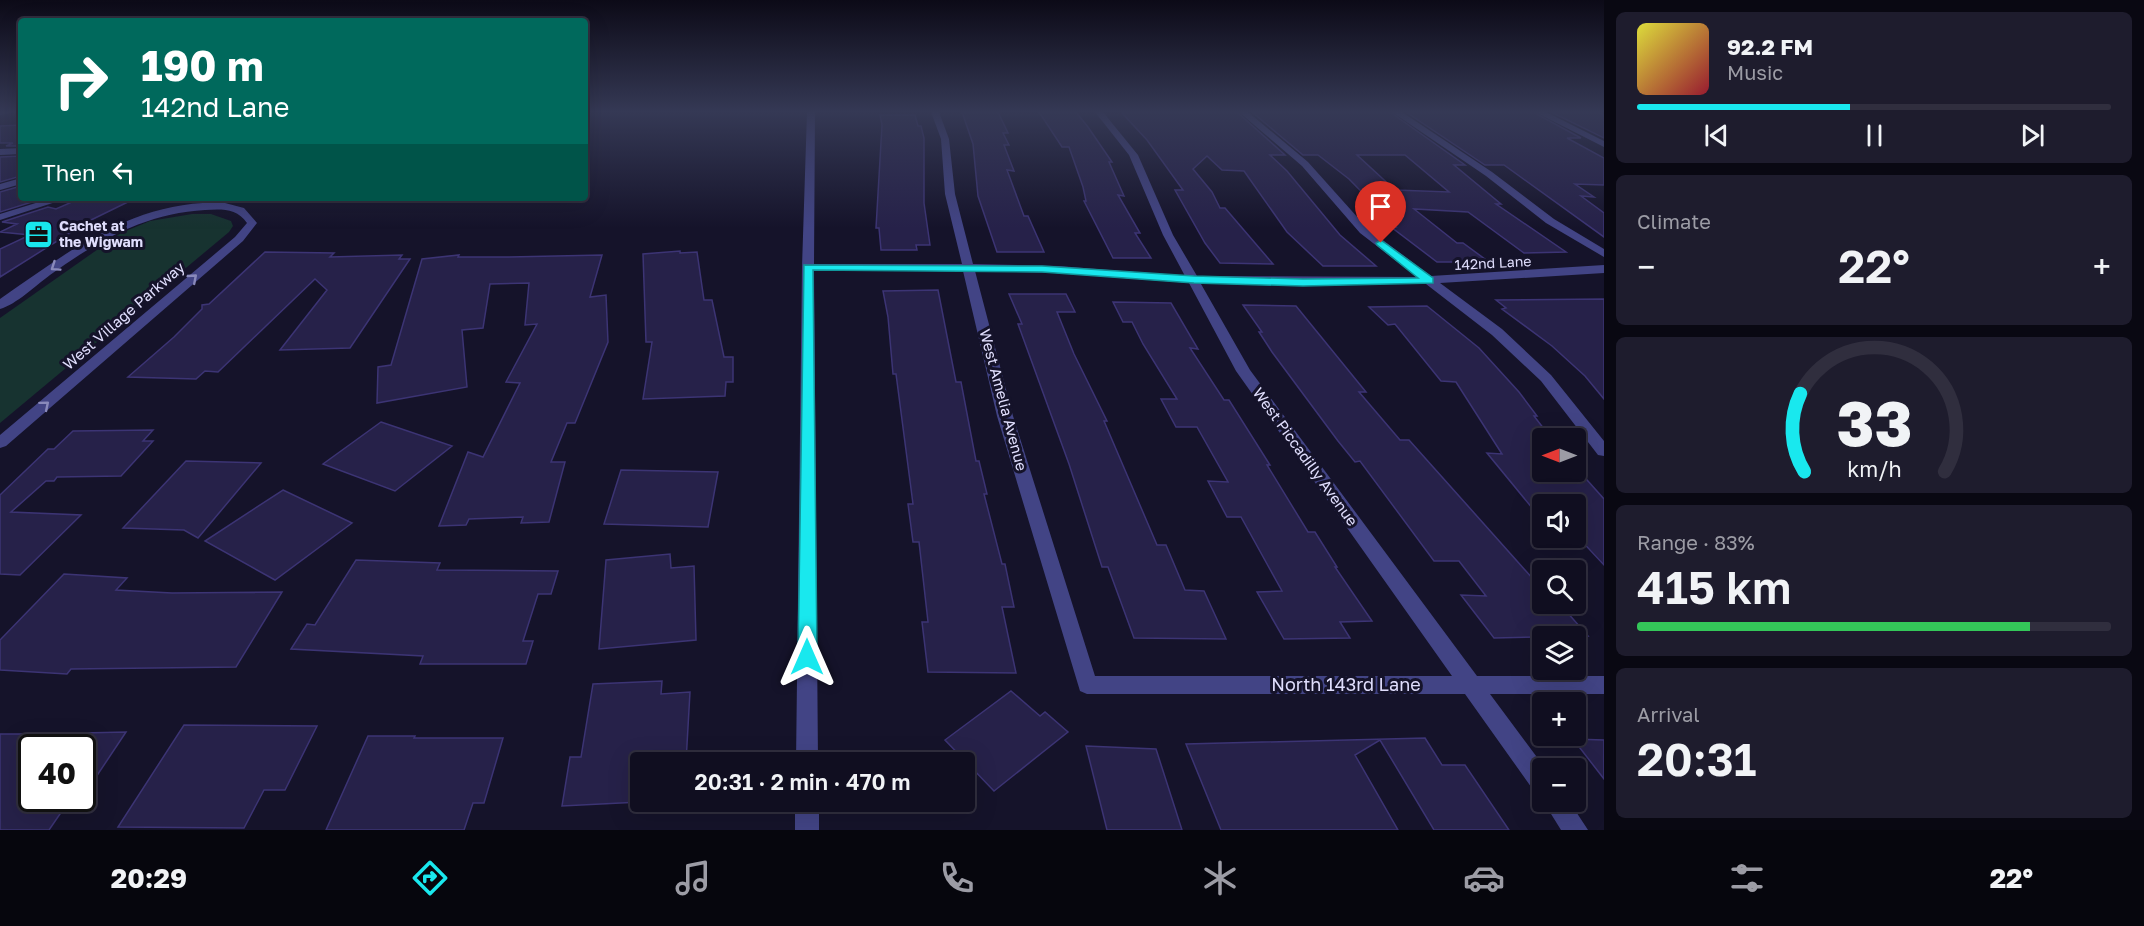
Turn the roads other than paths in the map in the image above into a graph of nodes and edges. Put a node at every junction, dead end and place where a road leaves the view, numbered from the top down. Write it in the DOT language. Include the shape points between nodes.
graph roads {
  1 [pos="18,151"];
  2 [pos="811,151"];
  3 [pos="946,151"];
  4 [pos="1130,151"];
  5 [pos="1289,151"];
  6 [pos="1454,151"];
  7 [pos="0,152"];
  8 [pos="18,182"];
  9 [pos="0,187"];
  10 [pos="53,201"];
  11 [pos="199,201"];
  12 [pos="238,204"];
  13 [pos="182,207"];
  14 [pos="0,217"];
  15 [pos="1604,254"];
  16 [pos="808,267"];
  17 [pos="967,268"];
  18 [pos="1604,269"];
  19 [pos="1194,280"];
  20 [pos="1429,281"];
  21 [pos="2,301"];
  22 [pos="0,443"];
  23 [pos="1604,451"];
  24 [pos="1087,685"];
  25 [pos="1604,685"];
  26 [pos="1470,686"];
  27 [pos="807,752"];
  28 [pos="1532,770"];
  29 [pos="807,812"];
  30 [pos="1563,812"];
  31 [pos="807,830"];
  32 [pos="1576,830"];
  1 -- 7 [label="street"];
  2 -- 16 [label="street"];
  3 -- 17 [label="street, West Amelia Avenue" via="950,194"];
  4 -- 19 [label="street, West Piccadilly Avenue" via="1168,235"];
  5 -- 20 [label="street" via="1364,231"];
  6 -- 15 [label="street" via="1550,221"];
  8 -- 9 [label="street"];
  10 -- 14 [label="street"];
  11 -- 13 [label="street, West Village Parkway"];
  12 -- 13 [label="street, West Village Parkway"];
  22 -- 12 [label="street, West Village Parkway, one-way" via="248,230 252,223"];
  13 -- 21 [label="street, West Village Parkway, one-way" via="129,221 105,233"];
  16 -- 17 [label="street, 142nd Lane"];
  16 -- 27 [label="street"];
  17 -- 19 [label="street, 142nd Lane"];
  17 -- 24 [label="street, West Amelia Avenue" via="1005,416"];
  18 -- 20 [label="street, 142nd Lane"];
  19 -- 20 [label="street, 142nd Lane"];
  19 -- 26 [label="street, West Piccadilly Avenue" via="1244,372"];
  20 -- 23 [label="street" via="1497,332 1546,378"];
  24 -- 26 [label="street, North 143rd Lane"];
  25 -- 26 [label="street, North 143rd Lane"];
  26 -- 28 [label="street, West Piccadilly Avenue"];
  29 -- 31 [label="street"];
  30 -- 32 [label="street"];
}
